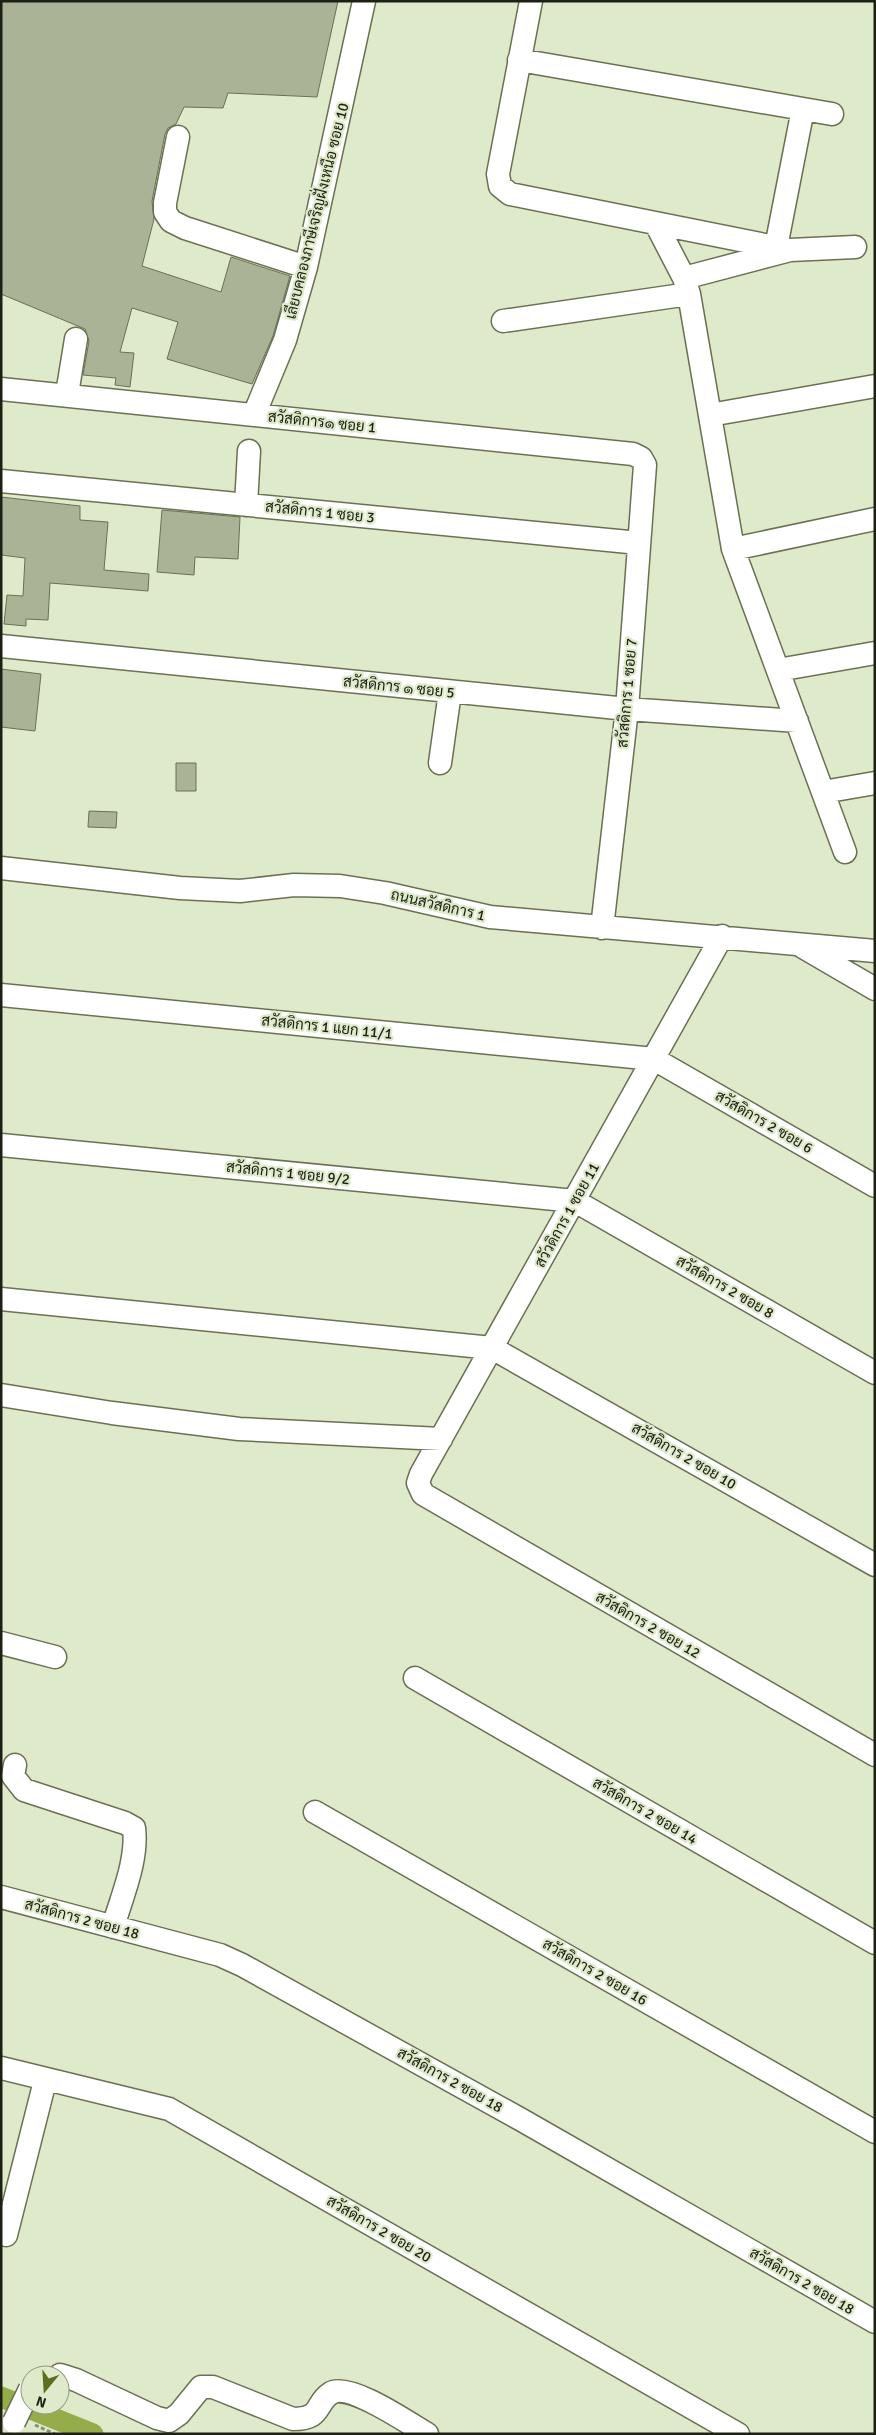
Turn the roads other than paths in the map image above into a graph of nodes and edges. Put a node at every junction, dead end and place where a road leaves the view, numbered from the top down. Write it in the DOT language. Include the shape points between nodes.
graph roads {
  1 [pos="364,1"];
  2 [pos="531,1"];
  3 [pos="519,60"];
  4 [pos="803,110"];
  5 [pos="832,114"];
  6 [pos="178,137"];
  7 [pos="656,224"];
  8 [pos="855,247"];
  9 [pos="783,248"];
  10 [pos="306,267"];
  11 [pos="686,286"];
  12 [pos="503,321"];
  13 [pos="76,339"];
  14 [pos="875,386"];
  15 [pos="1,389"];
  16 [pos="67,394"];
  17 [pos="254,415"];
  18 [pos="710,415"];
  19 [pos="249,452"];
  20 [pos="641,458"];
  21 [pos="1,481"];
  22 [pos="246,505"];
  23 [pos="875,519"];
  24 [pos="639,543"];
  25 [pos="733,548"];
  26 [pos="1,646"];
  27 [pos="875,653"];
  28 [pos="778,670"];
  29 [pos="450,692"];
  30 [pos="626,709"];
  31 [pos="797,721"];
  32 [pos="440,762"];
  33 [pos="875,783"];
  34 [pos="823,792"];
  35 [pos="845,852"];
  36 [pos="1,868"];
  37 [pos="602,928"];
  38 [pos="722,936"];
  39 [pos="798,944"];
  40 [pos="875,951"];
  41 [pos="875,989"];
  42 [pos="1,995"];
  43 [pos="654,1059"];
  44 [pos="1,1145"];
  45 [pos="875,1186"];
  46 [pos="576,1201"];
  47 [pos="1,1299"];
  48 [pos="492,1348"];
  49 [pos="875,1373"];
  50 [pos="1,1395"];
  51 [pos="441,1439"];
  52 [pos="423,1494"];
  53 [pos="875,1565"];
  54 [pos="1,1644"];
  55 [pos="55,1657"];
  56 [pos="415,1678"];
  57 [pos="875,1754"];
  58 [pos="15,1765"];
  59 [pos="315,1812"];
  60 [pos="1,1897"];
  61 [pos="113,1927"];
  62 [pos="875,1943"];
  63 [pos="1,2068"];
  64 [pos="45,2080"];
  65 [pos="875,2132"];
  66 [pos="6,2235"];
  67 [pos="875,2322"];
  68 [pos="70,2378"];
  69 [pos="20,2409"];
  70 [pos="11,2428"];
  71 [pos="428,2434"];
  72 [pos="738,2434"];
  1 -- 10 [label="street, เลียบคลองภาษีเจริญฝั่งเหนือ ซอย 10"];
  2 -- 3 [label="street"];
  3 -- 4 [label="street"];
  3 -- 7 [label="street" via="498,174 500,186 510,194"];
  4 -- 5 [label="street"];
  4 -- 9 [label="street"];
  6 -- 10 [label="street" via="164,203 171,221"];
  7 -- 9 [label="street"];
  7 -- 11 [label="street"];
  8 -- 9 [label="street"];
  9 -- 11 [label="street"];
  10 -- 17 [label="street, เลียบคลองภาษีเจริญฝั่งเหนือ ซอย 10" via="285,340"];
  11 -- 12 [label="street"];
  11 -- 18 [label="street"];
  13 -- 16 [label="street"];
  14 -- 18 [label="street"];
  15 -- 16 [label="street, สวัสดิการ๑ ซอย 1"];
  16 -- 17 [label="street, สวัสดิการ๑ ซอย 1"];
  17 -- 20 [label="street, สวัสดิการ๑ ซอย 1" via="632,454"];
  18 -- 25 [label="street"];
  19 -- 22 [label="street"];
  20 -- 24 [label="street, สวัสดิการ 1 ซอย 7" via="645,464"];
  21 -- 22 [label="street, สวัสดิการ 1 ซอย 3"];
  22 -- 24 [label="street, สวัสดิการ 1 ซอย 3"];
  23 -- 25 [label="street"];
  24 -- 30 [label="street, สวัสดิการ 1 ซอย 7"];
  25 -- 28 [label="street"];
  26 -- 29 [label="street, สวัสดิการ ๑ ซอย 5"];
  27 -- 28 [label="street"];
  28 -- 31 [label="street"];
  29 -- 30 [label="street, สวัสดิการ ๑ ซอย 5"];
  29 -- 32 [label="street"];
  30 -- 31 [label="street, สวัสดิการ ๑ ซอย 5"];
  30 -- 37 [label="street, สวัสดิการ 1 ซอย 7"];
  31 -- 34 [label="street"];
  33 -- 34 [label="street"];
  34 -- 35 [label="street"];
  36 -- 37 [label="street, ถนนสวัสดิการ 1" via="180,888 240,891 294,885 340,886 490,917"];
  37 -- 38 [label="street, ถนนสวัสดิการ 1"];
  38 -- 39 [label="street, ถนนสวัสดิการ 1"];
  38 -- 43 [label="street, สวัวดิการ 1 ซอย 11"];
  39 -- 40 [label="street, ถนนสวัสดิการ 1"];
  39 -- 41 [label="street"];
  42 -- 43 [label="street, สวัสดิการ 1 แยก 11/1"];
  43 -- 45 [label="street, สวัสดิการ 2 ซอย 6"];
  43 -- 46 [label="street, สวัวดิการ 1 ซอย 11"];
  44 -- 46 [label="street, สวัสดิการ 1 ซอย 9/2"];
  46 -- 48 [label="street, สวัวดิการ 1 ซอย 11"];
  46 -- 49 [label="street, สวัสดิการ 2 ซอย 8"];
  47 -- 48 [label="street"];
  48 -- 51 [label="street, สวัวดิการ 1 ซอย 11"];
  48 -- 53 [label="street, สวัสดิการ 2 ซอย 10"];
  50 -- 51 [label="street" via="238,1429"];
  51 -- 52 [label="street, สวัวดิการ 1 ซอย 11" via="418,1483"];
  52 -- 57 [label="street, สวัสดิการ 2 ซอย 12"];
  54 -- 55 [label="street"];
  56 -- 62 [label="street, สวัสดิการ 2 ซอย 14"];
  58 -- 61 [label="street" via="13,1776 24,1790 134,1828 133,1856"];
  59 -- 65 [label="street, สวัสดิการ 2 ซอย 16"];
  60 -- 61 [label="street, สวัสดิการ 2 ซอย 18"];
  61 -- 67 [label="street, สวัสดิการ 2 ซอย 18" via="220,1956 242,1966 520,2119"];
  63 -- 64 [label="street, สวัสดิการ 2 ซอย 20"];
  64 -- 66 [label="street"];
  64 -- 72 [label="street, สวัสดิการ 2 ซอย 20" via="169,2109"];
  68 -- 71 [label="street" via="169,2421 201,2387 213,2387 293,2419 306,2419 331,2393 343,2390"];
  69 -- 70 [label="street, bridge"];
}
